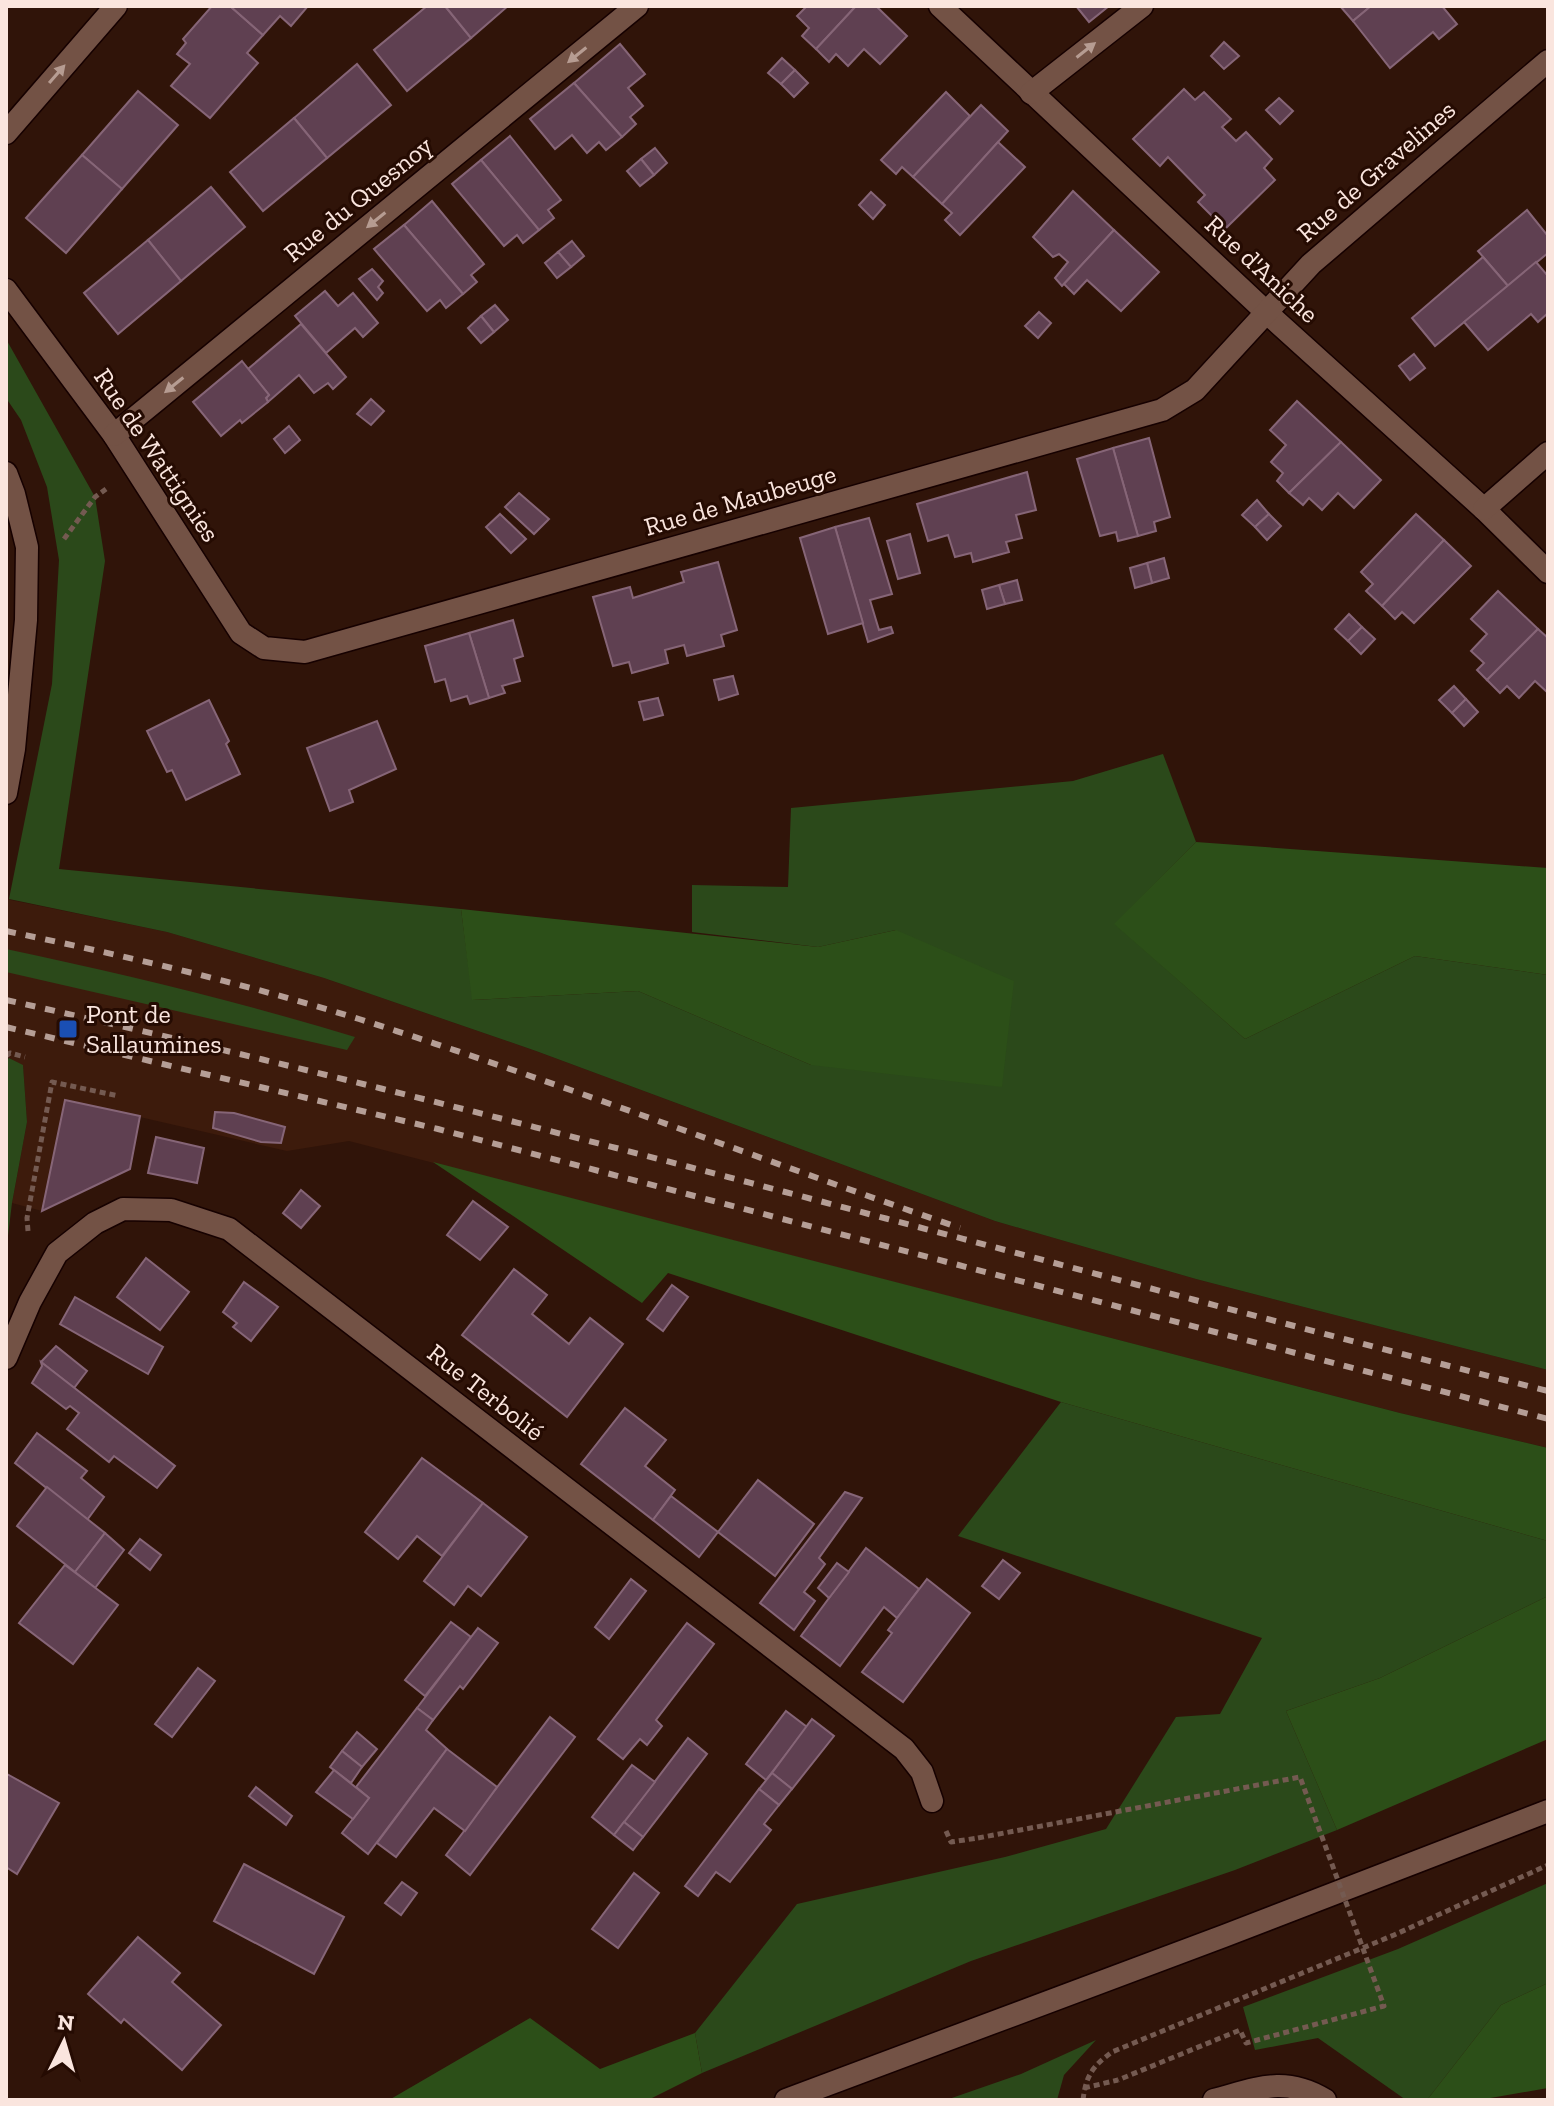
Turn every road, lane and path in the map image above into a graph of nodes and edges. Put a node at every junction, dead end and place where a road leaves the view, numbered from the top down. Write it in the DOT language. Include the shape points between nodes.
graph roads {
  1 [pos="116,6"];
  2 [pos="637,6"];
  3 [pos="940,6"];
  4 [pos="1142,6"];
  5 [pos="1548,61"];
  6 [pos="1031,93"];
  7 [pos="6,133"];
  8 [pos="6,290"];
  9 [pos="1266,312"];
  10 [pos="1216,366"];
  11 [pos="114,435"];
  12 [pos="1548,453"];
  13 [pos="6,473"];
  14 [pos="95,497"];
  15 [pos="1484,509"];
  16 [pos="58,546"];
  17 [pos="1548,572"];
  18 [pos="264,648"];
  19 [pos="6,793"];
  20 [pos="6,1056"];
  21 [pos="25,1057"];
  22 [pos="119,1096"];
  23 [pos="48,1271"];
  24 [pos="6,1358"];
  25 [pos="932,1801"];
  26 [pos="1548,1811"];
  27 [pos="978,1838"];
  28 [pos="1548,1865"];
  29 [pos="1084,2088"];
  30 [pos="786,2100"];
  31 [pos="1083,2100"];
  32 [pos="1214,2100"];
  33 [pos="1325,2100"];
  7 -- 1 [label="street, one-way"];
  2 -- 11 [label="street, Rue du Quesnoy, one-way"];
  3 -- 6 [label="street, Rue d'Aniche"];
  6 -- 4 [label="street, one-way"];
  5 -- 9 [label="street, Rue de Gravelines" via="1311,264"];
  6 -- 9 [label="street, Rue d'Aniche"];
  8 -- 11 [label="street, Rue de Wattignies"];
  9 -- 10 [label="street, Rue de Gravelines"];
  9 -- 15 [label="street, Rue d'Aniche"];
  10 -- 18 [label="street, Rue de Maubeuge" via="1195,390 1162,410 305,652"];
  11 -- 18 [label="street, Rue de Wattignies" via="241,633"];
  12 -- 15 [label="street"];
  13 -- 19 [label="street" via="27,547 26,620"];
  14 -- 16 [label="path"];
  15 -- 17 [label="street, Rue d'Aniche"];
  20 -- 21 [label="path"];
  22 -- 23 [label="path" via="52,1082 27,1218 28,1235"];
  23 -- 24 [label="street, Rue Terbolié"];
  23 -- 25 [label="street, Rue Terbolié" via="57,1253 123,1209 171,1210 229,1229 904,1749 922,1772"];
  26 -- 30 [label="street"];
  27 -- 29 [label="path, bridge" via="1300,1777 1384,2006 1246,2043 1240,2030 1118,2080"];
  28 -- 29 [label="path" via="1112,2052 1094,2065"];
  29 -- 31 [label="path"];
  32 -- 33 [label="street" via="1274,2084"];
}
